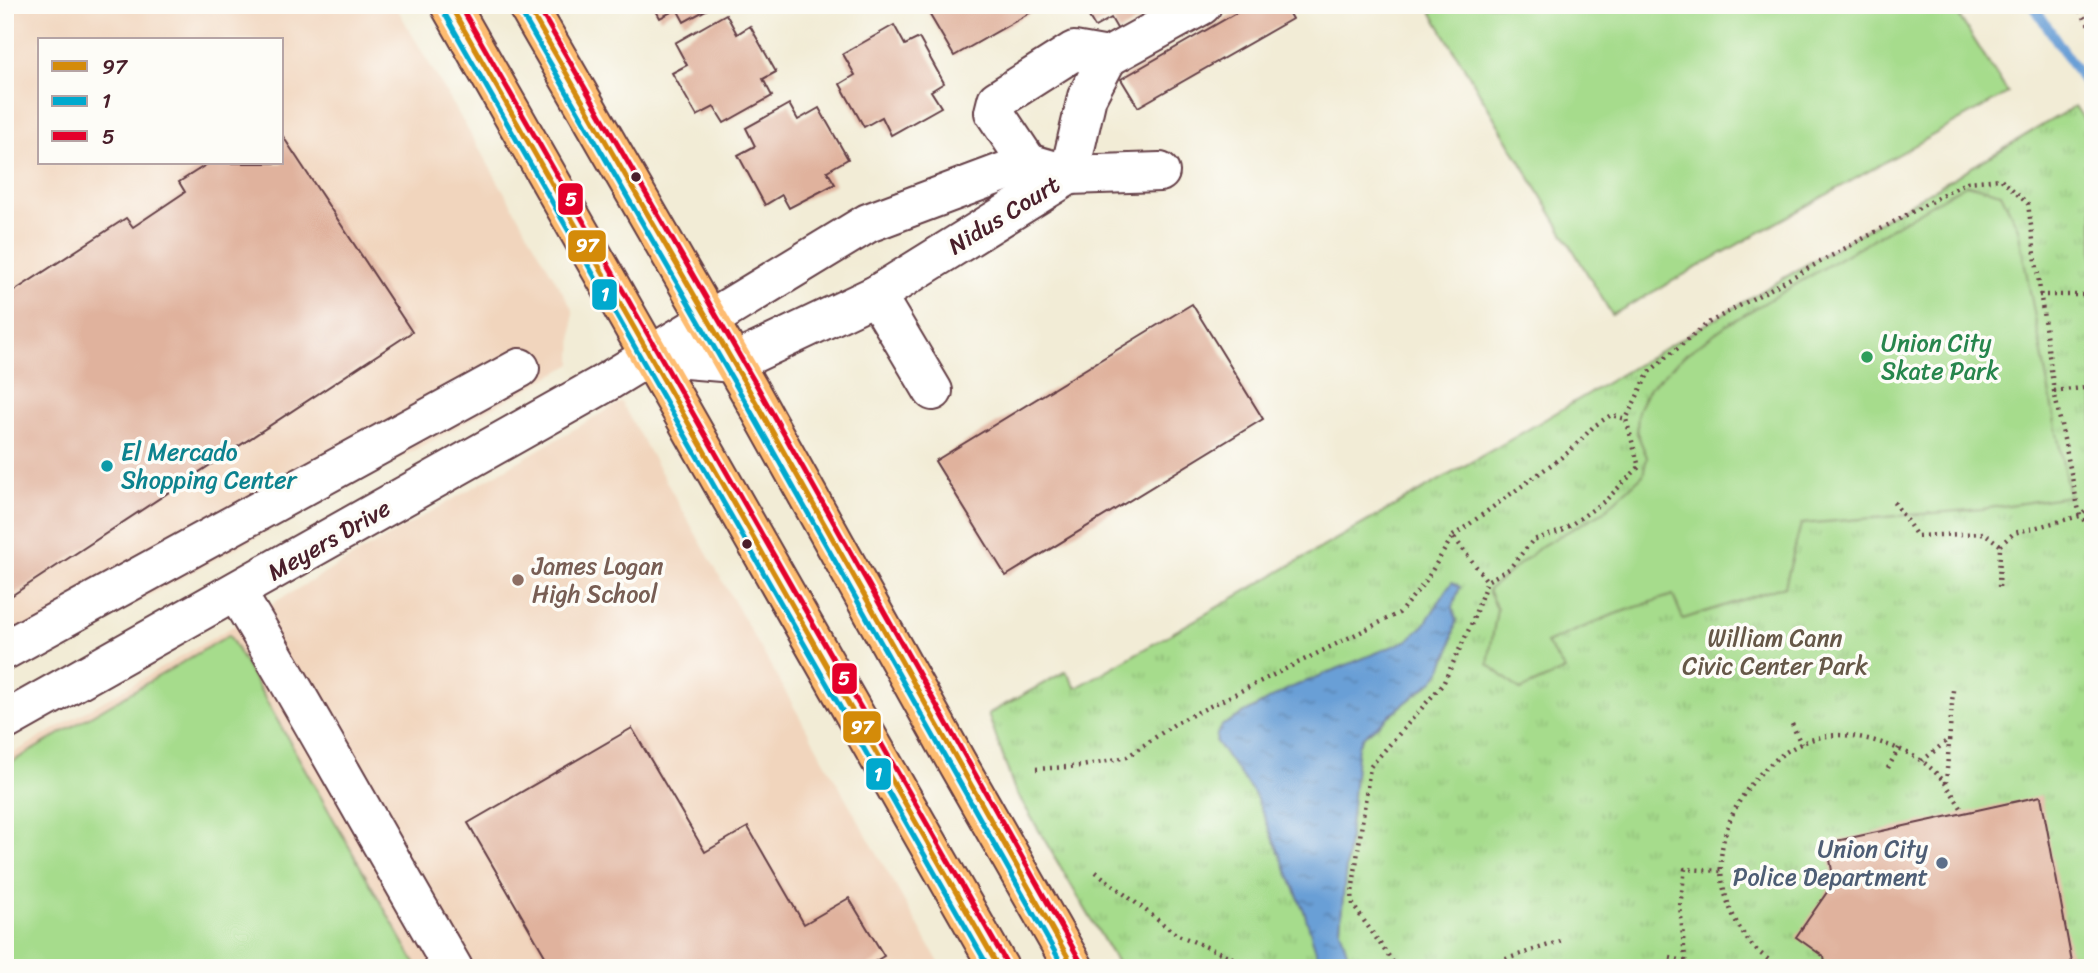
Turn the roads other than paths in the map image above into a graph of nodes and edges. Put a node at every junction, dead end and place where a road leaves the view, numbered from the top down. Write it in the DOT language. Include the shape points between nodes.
graph roads {
  1 [pos="450,5"];
  2 [pos="527,5"];
  3 [pos="1202,5"];
  4 [pos="1108,57"];
  5 [pos="1028,163"];
  6 [pos="1160,172"];
  7 [pos="1069,175"];
  8 [pos="876,295"];
  9 [pos="708,318"];
  10 [pos="651,356"];
  11 [pos="733,363"];
  12 [pos="520,368"];
  13 [pos="933,391"];
  14 [pos="236,592"];
  15 [pos="5,650"];
  16 [pos="5,722"];
  17 [pos="453,968"];
  18 [pos="999,968"];
  19 [pos="1074,968"];
  1 -- 10 [label="main road"];
  2 -- 9 [label="main road"];
  3 -- 4 [label="street"];
  4 -- 5 [label="street" via="1074,51 997,100 994,112"];
  4 -- 7 [label="street" via="1087,97"];
  5 -- 7 [label="street, Nidus Court"];
  5 -- 9 [label="street, Nidus Court" via="868,223"];
  6 -- 7 [label="street"];
  7 -- 8 [label="street, Nidus Court"];
  8 -- 11 [label="street, Nidus Court"];
  8 -- 13 [label="street"];
  9 -- 10 [label="street, Meyers Drive"];
  9 -- 11 [label="main road"];
  10 -- 11 [label="street"];
  10 -- 14 [label="street, Meyers Drive"];
  10 -- 18 [label="main road"];
  11 -- 19 [label="main road"];
  12 -- 15 [label="street"];
  14 -- 16 [label="street, Meyers Drive"];
  14 -- 17 [label="street"];
}
